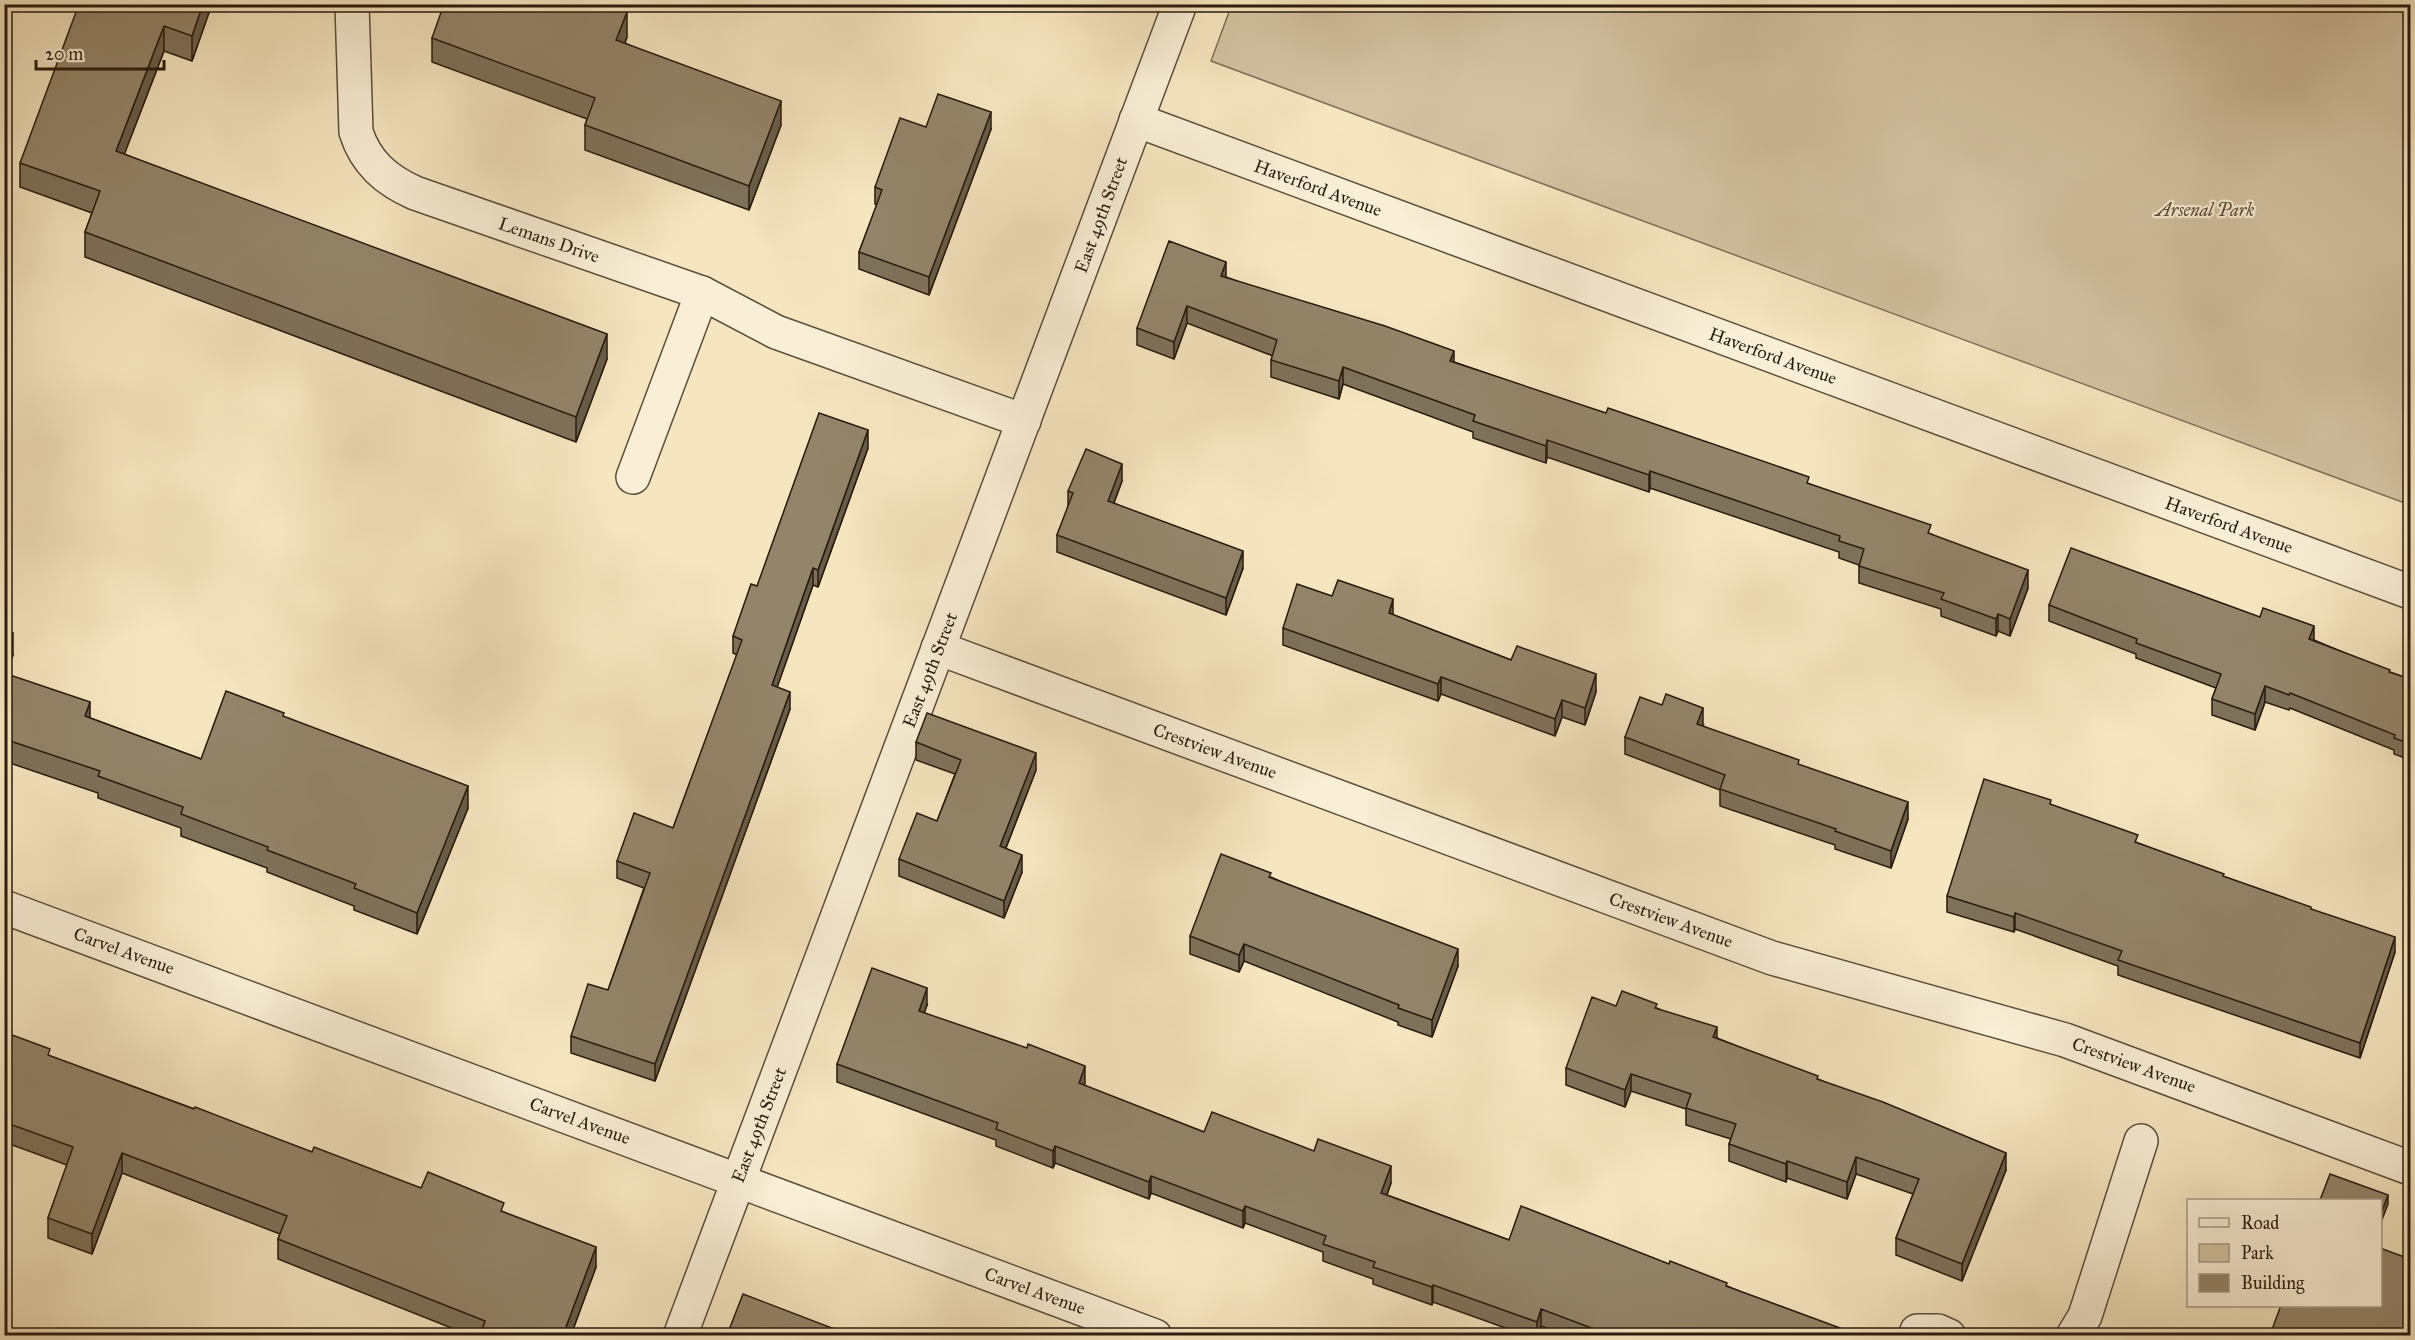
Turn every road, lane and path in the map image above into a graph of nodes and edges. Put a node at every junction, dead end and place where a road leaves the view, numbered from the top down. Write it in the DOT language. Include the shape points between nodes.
graph roads {
  1 [pos="352,4"];
  2 [pos="1180,4"];
  3 [pos="1136,120"];
  4 [pos="702,293"];
  5 [pos="1024,422"];
  6 [pos="633,477"];
  7 [pos="2410,592"];
  8 [pos="938,648"];
  9 [pos="4,907"];
  10 [pos="2141,1141"];
  11 [pos="2410,1168"];
  12 [pos="738,1180"];
  13 [pos="1916,1333"];
  14 [pos="680,1335"];
  15 [pos="1155,1335"];
  16 [pos="1948,1335"];
  17 [pos="2073,1335"];
  1 -- 4 [label="street, Lemans Drive" via="356,132 363,150 389,179 415,193"];
  2 -- 3 [label="street, East 49th Street"];
  3 -- 5 [label="street, East 49th Street"];
  3 -- 7 [label="street, Haverford Avenue"];
  4 -- 5 [label="street, Lemans Drive" via="776,332"];
  4 -- 6 [label="street"];
  5 -- 8 [label="street, East 49th Street"];
  8 -- 11 [label="street, Crestview Avenue" via="1772,958 2065,1040"];
  8 -- 12 [label="street, East 49th Street"];
  9 -- 12 [label="street, Carvel Avenue"];
  10 -- 17 [label="street" via="2085,1316"];
  12 -- 14 [label="street, East 49th Street"];
  12 -- 15 [label="street, Carvel Avenue"];
  13 -- 16 [label="street" via="1938,1331"];
}
